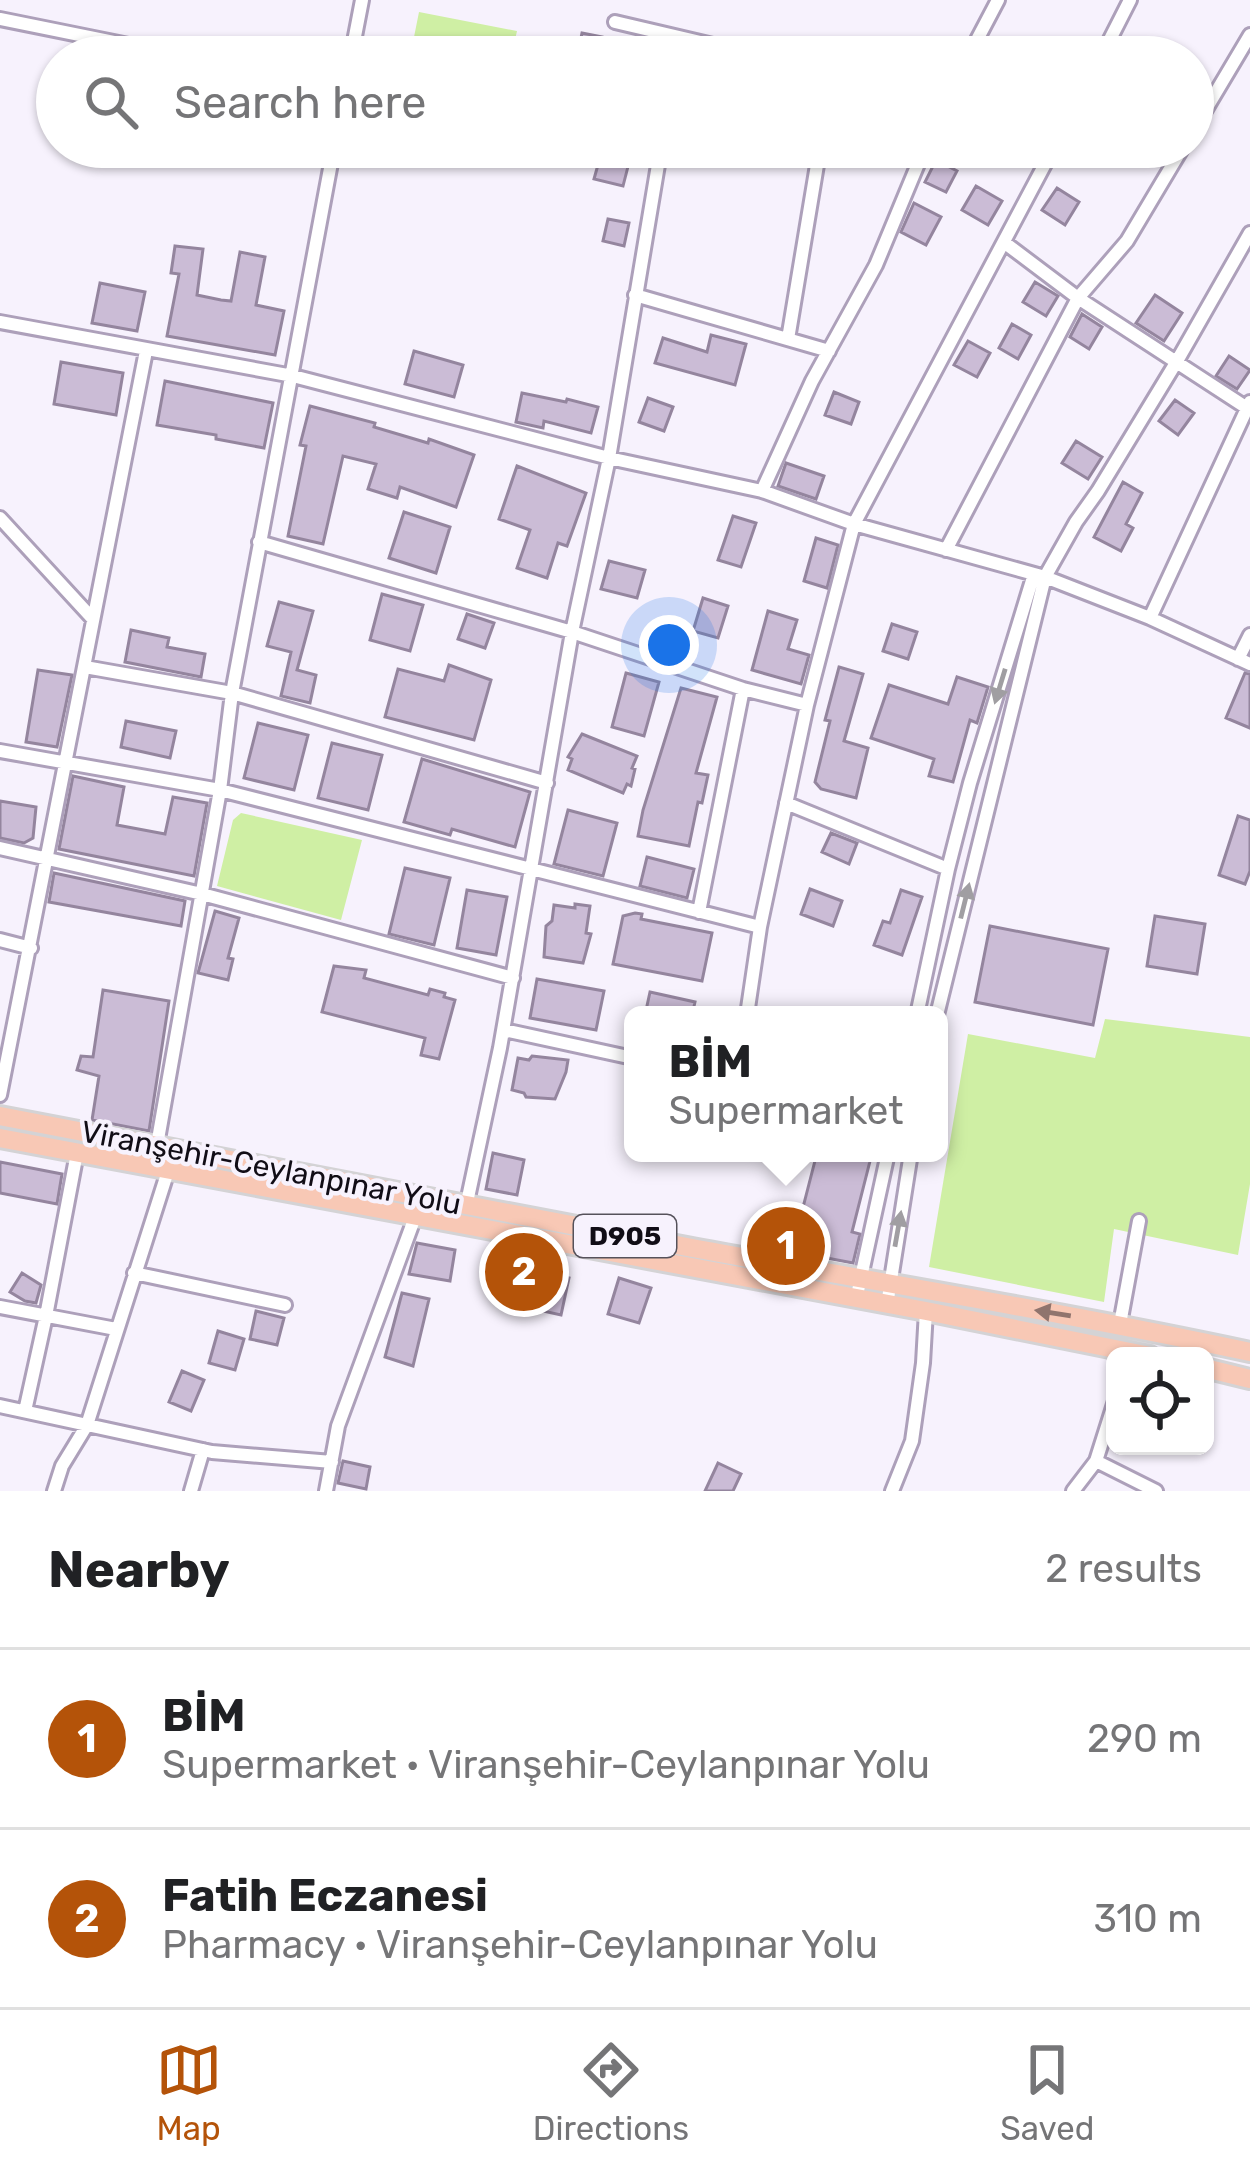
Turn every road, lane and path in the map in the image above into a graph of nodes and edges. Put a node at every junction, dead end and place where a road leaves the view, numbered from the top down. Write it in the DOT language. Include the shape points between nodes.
graph roads {
  1 [pos="362,0"];
  2 [pos="998,0"];
  3 [pos="1130,0"];
  4 [pos="0,20"];
  5 [pos="615,22"];
  6 [pos="1250,35"];
  7 [pos="81,36"];
  8 [pos="354,36"];
  9 [pos="677,36"];
  10 [pos="979,36"];
  11 [pos="1112,36"];
  12 [pos="1214,96"];
  13 [pos="330,168"];
  14 [pos="658,168"];
  15 [pos="816,168"];
  16 [pos="916,168"];
  17 [pos="1043,168"];
  18 [pos="1170,168"];
  19 [pos="1250,233"];
  20 [pos="1005,243"];
  21 [pos="635,295"];
  22 [pos="1078,298"];
  23 [pos="0,322"];
  24 [pos="788,339"];
  25 [pos="146,351"];
  26 [pos="829,351"];
  27 [pos="1177,361"];
  28 [pos="292,376"];
  29 [pos="1249,407"];
  30 [pos="609,458"];
  31 [pos="762,491"];
  32 [pos="0,518"];
  33 [pos="854,524"];
  34 [pos="259,542"];
  35 [pos="946,550"];
  36 [pos="1040,576"];
  37 [pos="1150,618"];
  38 [pos="92,619"];
  39 [pos="572,632"];
  40 [pos="1250,634"];
  41 [pos="1244,662"];
  42 [pos="86,667"];
  43 [pos="743,689"];
  44 [pos="232,693"];
  45 [pos="807,705"];
  46 [pos="0,751"];
  47 [pos="64,764"];
  48 [pos="547,783"];
  49 [pos="220,790"];
  50 [pos="786,803"];
  51 [pos="0,848"];
  52 [pos="45,858"];
  53 [pos="948,869"];
  54 [pos="532,870"];
  55 [pos="202,894"];
  56 [pos="699,912"];
  57 [pos="760,927"];
  58 [pos="0,940"];
  59 [pos="31,948"];
  60 [pos="513,978"];
  61 [pos="747,1006"];
  62 [pos="919,1006"];
  63 [pos="939,1006"];
  64 [pos="504,1030"];
  65 [pos="624,1056"];
  66 [pos="0,1096"];
  67 [pos="0,1116"];
  68 [pos="0,1138"];
  69 [pos="157,1145"];
  70 [pos="77,1153"];
  71 [pos="886,1162"];
  72 [pos="909,1162"];
  73 [pos="168,1171"];
  74 [pos="466,1207"];
  75 [pos="415,1217"];
  76 [pos="1139,1221"];
  77 [pos="134,1273"];
  78 [pos="861,1280"];
  79 [pos="889,1284"];
  80 [pos="856,1300"];
  81 [pos="887,1305"];
  82 [pos="285,1306"];
  83 [pos="0,1307"];
  84 [pos="926,1311"];
  85 [pos="46,1316"];
  86 [pos="1120,1324"];
  87 [pos="116,1329"];
  88 [pos="1106,1349"];
  89 [pos="1250,1352"];
  90 [pos="1214,1370"];
  91 [pos="1250,1379"];
  92 [pos="0,1406"];
  93 [pos="25,1411"];
  94 [pos="87,1425"];
  95 [pos="1106,1429"];
  96 [pos="203,1450"];
  97 [pos="1096,1461"];
  98 [pos="332,1462"];
  99 [pos="54,1491"];
  100 [pos="191,1491"];
  101 [pos="326,1491"];
  102 [pos="892,1491"];
  103 [pos="1073,1491"];
  104 [pos="1156,1491"];
  1 -- 8 [label="street"];
  2 -- 10 [label="street"];
  3 -- 11 [label="street"];
  4 -- 7 [label="street"];
  5 -- 9 [label="street"];
  6 -- 12 [label="street"];
  13 -- 28 [label="street"];
  14 -- 21 [label="street"];
  15 -- 24 [label="street"];
  16 -- 26 [label="street"];
  17 -- 20 [label="street"];
  18 -- 22 [label="street" via="1127,241"];
  19 -- 27 [label="street"];
  20 -- 22 [label="street"];
  20 -- 33 [label="street"];
  21 -- 24 [label="street"];
  21 -- 30 [label="street"];
  22 -- 27 [label="street"];
  22 -- 35 [label="street"];
  23 -- 25 [label="street"];
  24 -- 26 [label="street"];
  25 -- 28 [label="street"];
  25 -- 38 [label="street"];
  26 -- 31 [label="street"];
  27 -- 29 [label="street"];
  27 -- 36 [label="street"];
  28 -- 30 [label="street"];
  28 -- 34 [label="street"];
  29 -- 37 [label="street"];
  30 -- 31 [label="street"];
  30 -- 39 [label="street"];
  31 -- 33 [label="street"];
  32 -- 38 [label="street"];
  33 -- 35 [label="street"];
  33 -- 45 [label="street"];
  34 -- 39 [label="street"];
  34 -- 44 [label="street"];
  35 -- 36 [label="street"];
  36 -- 37 [label="street"];
  36 -- 53 [label="street, one-way"];
  63 -- 36 [label="street, one-way"];
  37 -- 41 [label="street"];
  38 -- 42 [label="street"];
  39 -- 43 [label="street"];
  39 -- 48 [label="street"];
  40 -- 41 [label="street"];
  42 -- 44 [label="street"];
  42 -- 47 [label="street"];
  43 -- 45 [label="street"];
  43 -- 56 [label="street"];
  44 -- 48 [label="street"];
  44 -- 49 [label="street"];
  45 -- 50 [label="street"];
  46 -- 47 [label="street"];
  47 -- 49 [label="street"];
  47 -- 52 [label="street"];
  48 -- 54 [label="street"];
  49 -- 54 [label="street"];
  49 -- 55 [label="street"];
  50 -- 53 [label="street"];
  50 -- 57 [label="street"];
  51 -- 52 [label="street"];
  52 -- 55 [label="street"];
  52 -- 59 [label="street"];
  53 -- 62 [label="street"];
  54 -- 56 [label="street"];
  54 -- 60 [label="street"];
  55 -- 60 [label="street"];
  55 -- 69 [label="street"];
  56 -- 57 [label="street"];
  57 -- 61 [label="street"];
  58 -- 59 [label="street"];
  59 -- 66 [label="street"];
  60 -- 64 [label="street"];
  64 -- 65 [label="street"];
  64 -- 74 [label="street"];
  67 -- 69 [label="main road, Viranşehir-Ceylanpınar Yolu / D905"];
  68 -- 70 [label="main road, Viranşehir-Ceylanpınar Yolu / D905"];
  69 -- 74 [label="main road, Viranşehir-Ceylanpınar Yolu / D905"];
  70 -- 73 [label="main road, Viranşehir-Ceylanpınar Yolu / D905"];
  70 -- 85 [label="street"];
  71 -- 78 [label="street"];
  79 -- 72 [label="street, one-way"];
  73 -- 75 [label="main road, Viranşehir-Ceylanpınar Yolu / D905"];
  73 -- 77 [label="street"];
  74 -- 78 [label="main road, Viranşehir-Ceylanpınar Yolu / D905"];
  75 -- 80 [label="main road, Viranşehir-Ceylanpınar Yolu / D905"];
  75 -- 98 [label="street"];
  76 -- 86 [label="street"];
  77 -- 82 [label="street"];
  77 -- 87 [label="street"];
  78 -- 79 [label="main road, Viranşehir-Ceylanpınar Yolu / D905"];
  78 -- 80 [label="street"];
  79 -- 81 [label="street"];
  86 -- 79 [label="main road, Viranşehir-Ceylanpınar Yolu / D905, one-way"];
  80 -- 81 [label="main road, Viranşehir-Ceylanpınar Yolu / D905"];
  81 -- 84 [label="main road, Viranşehir-Ceylanpınar Yolu / D905"];
  83 -- 85 [label="street"];
  84 -- 88 [label="main road, Viranşehir-Ceylanpınar Yolu / D905"];
  84 -- 102 [label="street" via="913,1441"];
  85 -- 87 [label="street"];
  85 -- 93 [label="street"];
  86 -- 89 [label="main road, Viranşehir-Ceylanpınar Yolu / D905"];
  87 -- 94 [label="street"];
  90 -- 91 [label="main road"];
  92 -- 93 [label="street"];
  93 -- 94 [label="street"];
  94 -- 96 [label="street"];
  94 -- 99 [label="street"];
  95 -- 97 [label="street"];
  96 -- 98 [label="street"];
  96 -- 100 [label="street"];
  97 -- 103 [label="street"];
  97 -- 104 [label="street"];
  98 -- 101 [label="street"];
}
